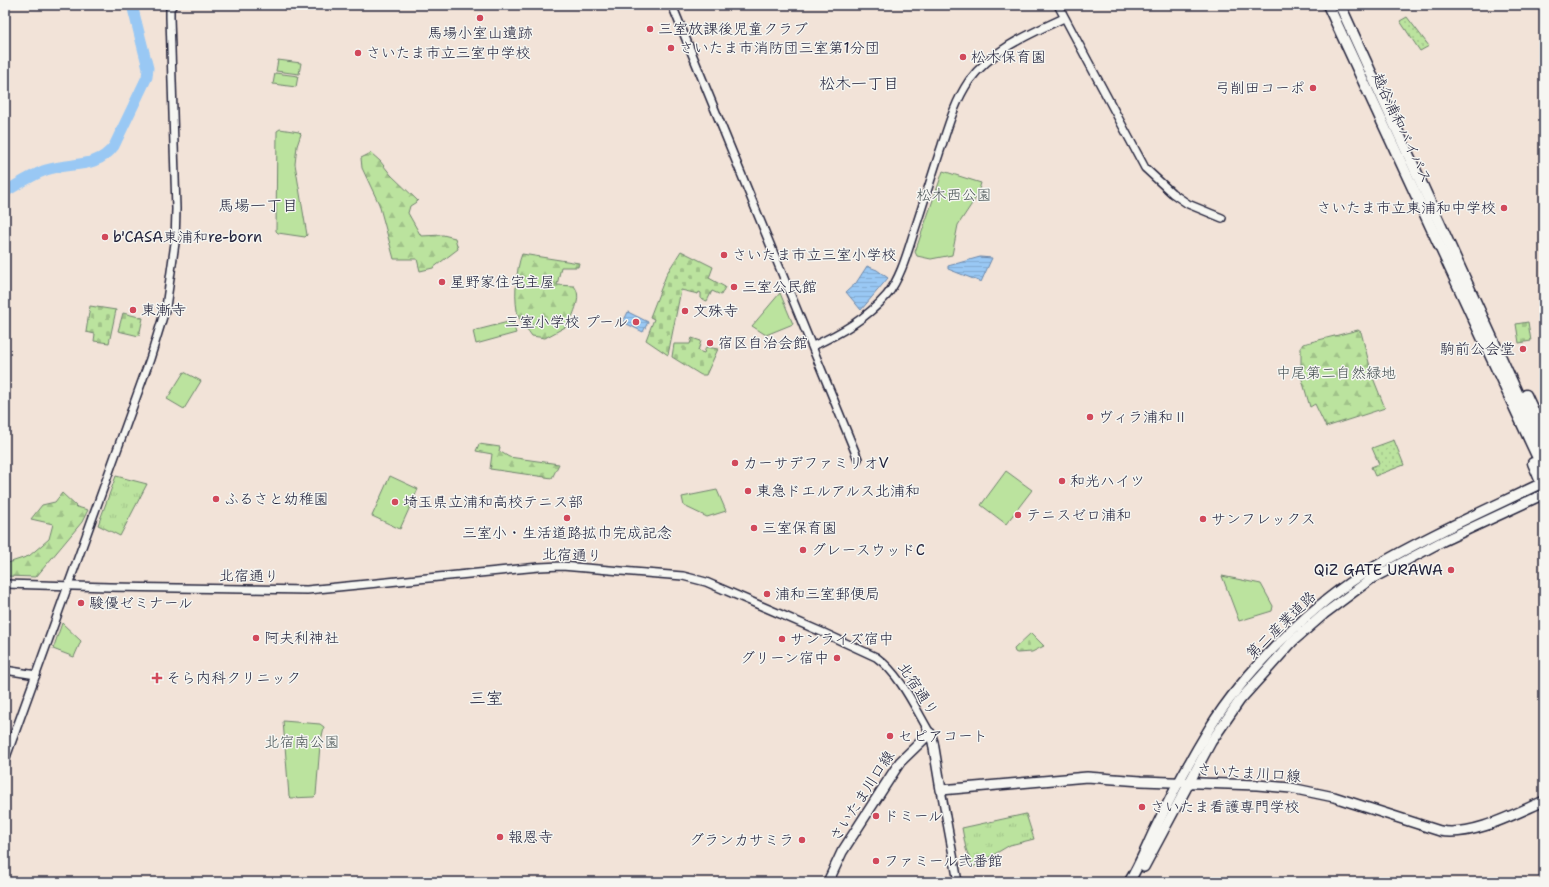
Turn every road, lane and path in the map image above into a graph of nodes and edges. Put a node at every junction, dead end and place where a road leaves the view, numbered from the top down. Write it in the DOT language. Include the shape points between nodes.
graph roads {
  1 [pos="173,5"];
  2 [pos="672,5"];
  3 [pos="1058,5"];
  4 [pos="1328,5"];
  5 [pos="1340,5"];
  6 [pos="1064,18"];
  7 [pos="1222,218"];
  8 [pos="1488,329"];
  9 [pos="813,346"];
  10 [pos="1488,351"];
  11 [pos="1502,369"];
  12 [pos="1544,434"];
  13 [pos="1544,452"];
  14 [pos="858,459"];
  15 [pos="1544,471"];
  16 [pos="1543,485"];
  17 [pos="1544,494"];
  18 [pos="5,584"];
  19 [pos="67,586"];
  20 [pos="5,670"];
  21 [pos="36,675"];
  22 [pos="930,733"];
  23 [pos="5,760"];
  24 [pos="1184,782"];
  25 [pos="941,790"];
  26 [pos="1544,801"];
  27 [pos="828,882"];
  28 [pos="958,882"];
  29 [pos="1129,882"];
  30 [pos="1135,882"];
  1 -- 19 [label="street" via="170,17 176,209 169,289 150,359"];
  2 -- 9 [label="street"];
  3 -- 6 [label="street"];
  4 -- 10 [label="highway, 越谷浦和バイパス"];
  5 -- 8 [label="highway, 越谷浦和バイパス"];
  6 -- 7 [label="street" via="1145,168 1172,193 1195,207"];
  6 -- 9 [label="street" via="1006,47 984,65 969,82 952,115 906,258 892,288 859,322"];
  8 -- 11 [label="highway, 越谷浦和バイパス"];
  8 -- 12 [label="highway, 越谷浦和バイパス" via="1511,365"];
  9 -- 14 [label="street"];
  10 -- 11 [label="highway, 越谷浦和バイパス"];
  10 -- 16 [label="highway, 越谷浦和バイパス" via="1489,366"];
  11 -- 13 [label="highway, 越谷浦和バイパス"];
  11 -- 15 [label="highway, 越谷浦和バイパス"];
  16 -- 24 [label="main road, 第二産業道路" via="1440,531 1382,563 1327,600 1265,657 1228,700 1209,730"];
  17 -- 24 [label="main road, 第二産業道路" via="1398,563 1371,579 1324,614 1293,641 1240,700"];
  18 -- 19 [label="street, 北宿通り"];
  19 -- 21 [label="street"];
  19 -- 22 [label="street, 北宿通り" via="319,590 551,566 683,576 725,589 824,632 876,658 890,670"];
  20 -- 21 [label="street"];
  21 -- 23 [label="street"];
  22 -- 25 [label="main road, 北宿通り" via="934,742"];
  22 -- 27 [label="main road, さいたま川口線" via="900,762 842,852"];
  24 -- 25 [label="main road, さいたま川口線" via="1087,777"];
  24 -- 26 [label="main road, さいたま川口線" via="1257,785 1310,792 1340,798 1446,832 1462,831 1488,824"];
  24 -- 29 [label="main road, 第二産業道路"];
  24 -- 30 [label="main road, 第二産業道路"];
  25 -- 28 [label="street, 北宿通り"];
}
